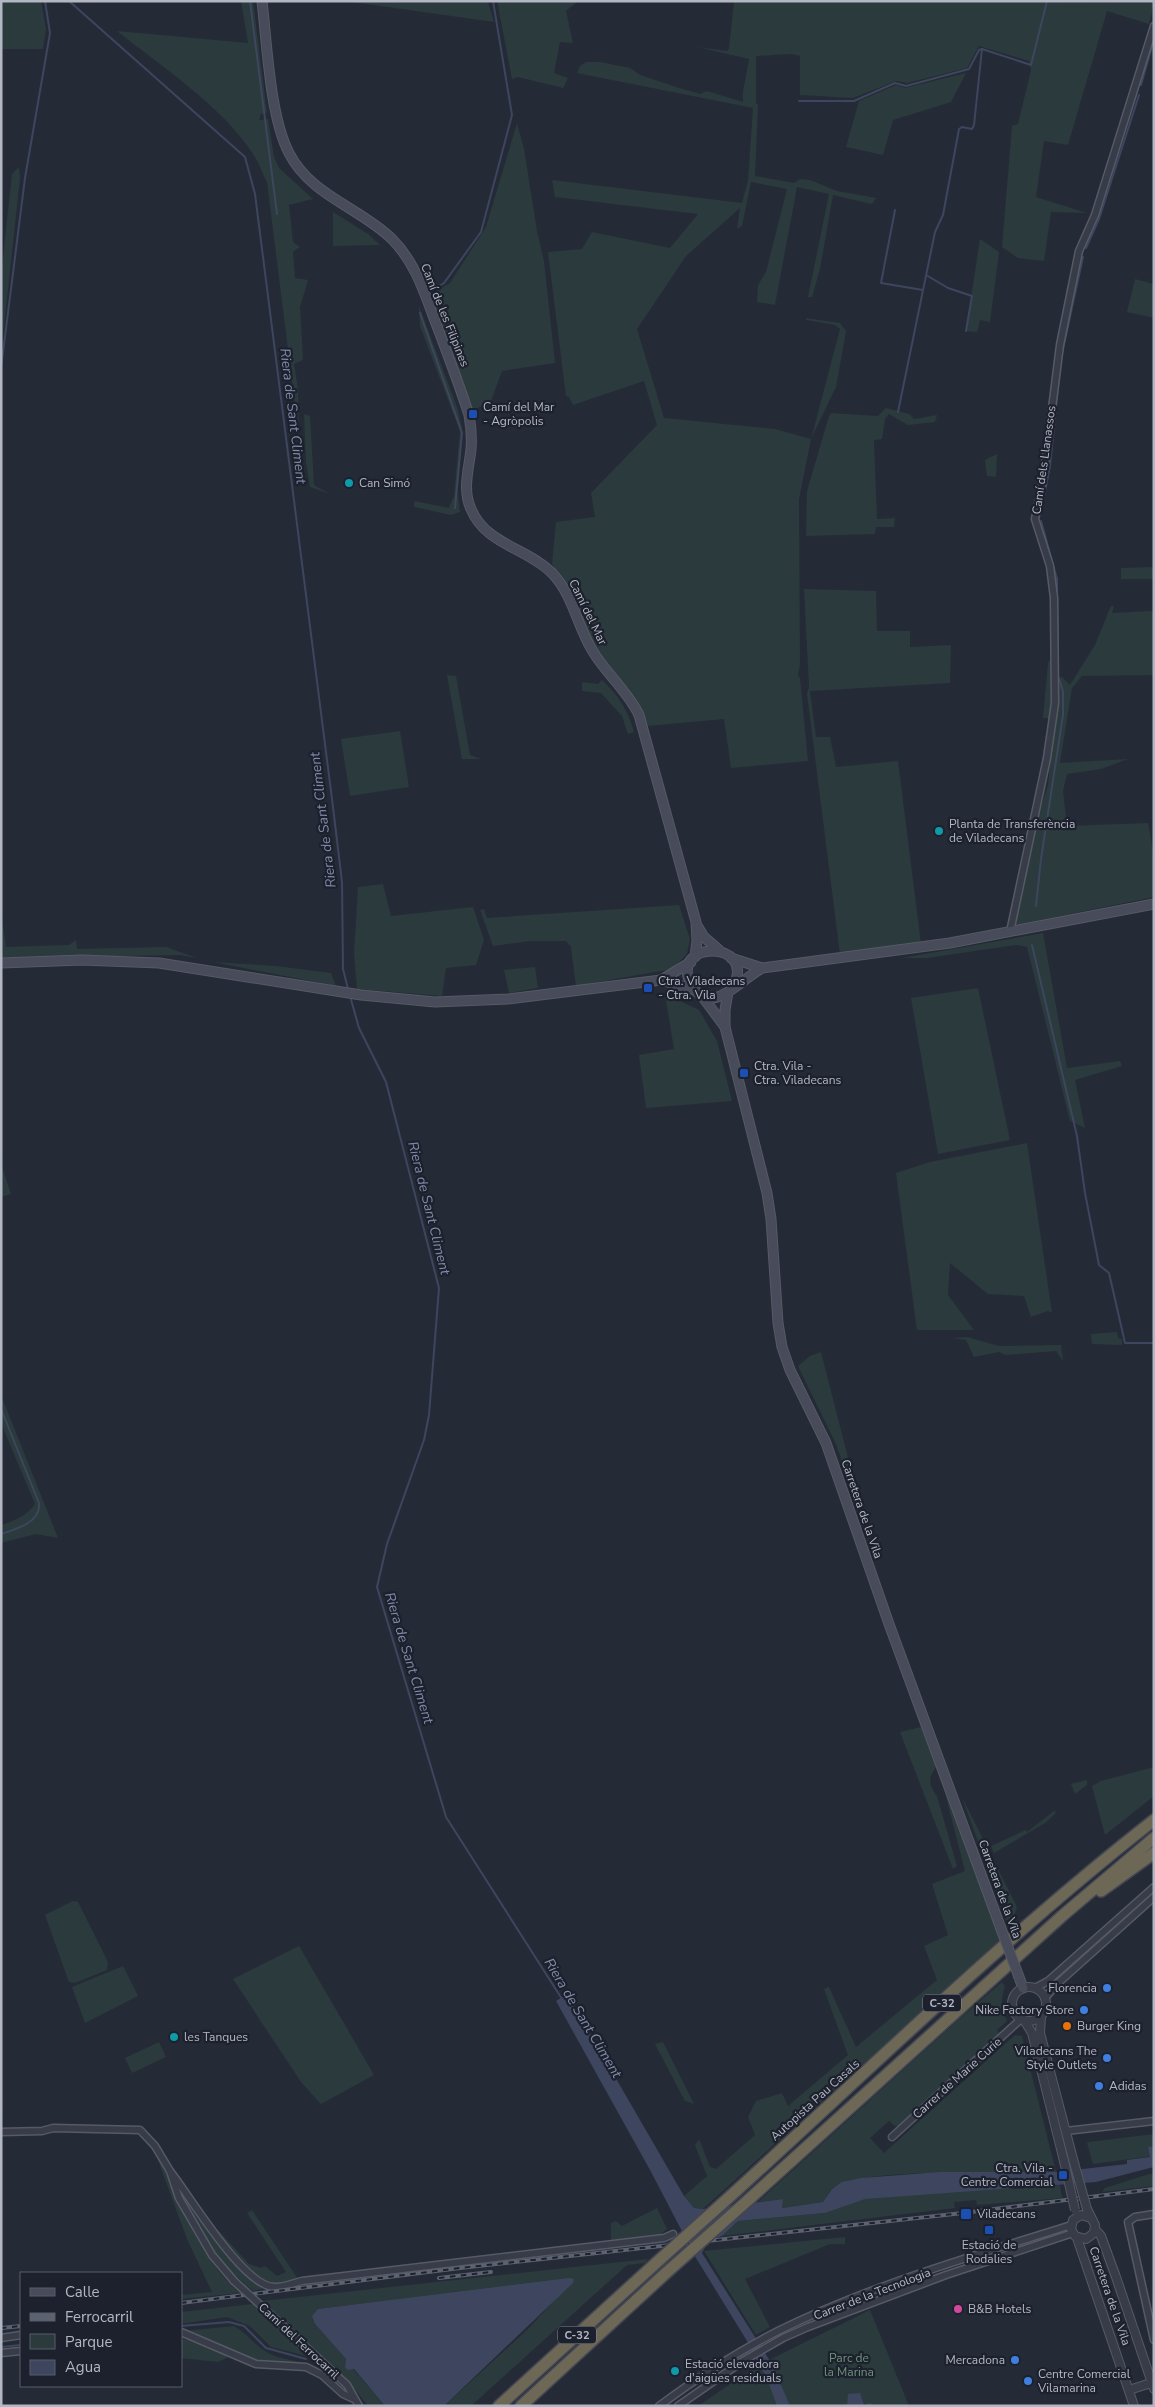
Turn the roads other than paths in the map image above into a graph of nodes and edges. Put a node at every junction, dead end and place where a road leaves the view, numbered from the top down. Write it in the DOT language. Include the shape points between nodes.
graph roads {
  1 [pos="262,1"];
  2 [pos="1154,26"];
  3 [pos="471,426"];
  4 [pos="1154,904"];
  5 [pos="696,922"];
  6 [pos="1010,932"];
  7 [pos="719,950"];
  8 [pos="731,958"];
  9 [pos="693,959"];
  10 [pos="1,963"];
  11 [pos="762,968"];
  12 [pos="661,980"];
  13 [pos="730,990"];
  14 [pos="698,993"];
  15 [pos="725,1027"];
  16 [pos="1154,1820"];
  17 [pos="1154,1838"];
  18 [pos="1154,1853"];
  19 [pos="1154,1887"];
  20 [pos="1154,1897"];
  21 [pos="1062,1916"];
  22 [pos="1023,1988"];
  23 [pos="1035,1988"];
  24 [pos="1045,1998"];
  25 [pos="1041,2016"];
  26 [pos="1023,2019"];
  27 [pos="1154,2121"];
  28 [pos="1066,2131"];
  29 [pos="1,2132"];
  30 [pos="892,2137"];
  31 [pos="1068,2160"];
  32 [pos="170,2172"];
  33 [pos="1076,2214"];
  34 [pos="1154,2214"];
  35 [pos="1091,2218"];
  36 [pos="1095,2229"];
  37 [pos="1074,2232"];
  38 [pos="673,2234"];
  39 [pos="182,2332"];
  40 [pos="20,2335"];
  41 [pos="182,2337"];
  42 [pos="1,2338"];
  43 [pos="200,2339"];
  44 [pos="1154,2340"];
  45 [pos="20,2351"];
  46 [pos="1,2353"];
  47 [pos="1152,2386"];
  48 [pos="1129,2390"];
  49 [pos="354,2399"];
  50 [pos="359,2406"];
  51 [pos="499,2406"];
  52 [pos="521,2406"];
  53 [pos="659,2406"];
  54 [pos="678,2406"];
  55 [pos="1134,2406"];
  1 -- 3 [label="main road, Camí de les Filipines" via="277,120 289,154 312,184 382,231 407,256 457,378"];
  2 -- 6 [label="street, Camí dels Llanassos" via="1095,215 1079,252 1060,345 1035,519 1050,566 1054,598 1055,703 1047,758"];
  3 -- 5 [label="main road, Camí del Mar" via="466,489 472,513 487,532 532,557 558,580 568,595 591,649 635,706"];
  4 -- 6 [label="main road"];
  5 -- 7 [label="main road, Camí del Mar" via="704,937"];
  5 -- 9 [label="main road, Camí del Mar" via="697,941"];
  6 -- 11 [label="main road" via="933,946"];
  7 -- 8 [label="main road"];
  7 -- 9 [label="main road" via="705,950"];
  8 -- 11 [label="main road"];
  8 -- 13 [label="main road" via="737,974"];
  9 -- 12 [label="main road"];
  9 -- 14 [label="main road" via="688,978"];
  10 -- 12 [label="main road" via="139,962 418,1001 473,1002"];
  11 -- 13 [label="main road"];
  12 -- 14 [label="main road"];
  13 -- 14 [label="main road" via="715,998"];
  13 -- 15 [label="main road" via="725,1007"];
  14 -- 15 [label="main road"];
  15 -- 22 [label="main road, Carretera de la Vila, bridge" via="768,1201 779,1334 785,1357 829,1449 895,1643"];
  16 -- 51 [label="highway, Autopista Pau Casals / C-32, bridge" via="991,1958"];
  17 -- 21 [label="highway, C-32"];
  18 -- 21 [label="highway"];
  19 -- 23 [label="street" via="1048,1981"];
  20 -- 24 [label="street"];
  21 -- 52 [label="highway, C-32, bridge"];
  22 -- 23 [label="street"];
  22 -- 26 [label="street" via="1013,2001 1013,2009"];
  23 -- 24 [label="street"];
  24 -- 25 [label="street" via="1046,2006"];
  25 -- 26 [label="street" via="1035,2020"];
  25 -- 28 [label="street" via="1040,2033"];
  26 -- 30 [label="street, Carrer de Marie Curie"];
  26 -- 31 [label="street" via="1033,2037"];
  27 -- 28 [label="street"];
  28 -- 31 [label="street"];
  29 -- 32 [label="street" via="53,2128 140,2130 155,2146"];
  31 -- 33 [label="street, bridge"];
  31 -- 35 [label="street, bridge"];
  32 -- 38 [label="street" via="224,2248 262,2284 275,2288 302,2281 664,2238"];
  32 -- 49 [label="street, Camí del Ferrocarril, bridge" via="179,2198 222,2269 346,2386"];
  33 -- 35 [label="street"];
  33 -- 37 [label="street"];
  34 -- 44 [label="street" via="1128,2222"];
  35 -- 36 [label="street, Carretera de la Vila"];
  36 -- 37 [label="street" via="1089,2238"];
  36 -- 47 [label="street, Carretera de la Vila" via="1101,2236 1116,2276"];
  37 -- 48 [label="street, Carretera de la Vila"];
  37 -- 53 [label="street, Carrer de la Tecnologia" via="856,2297 739,2353"];
  37 -- 54 [label="street, Carrer de la Tecnologia" via="844,2312 783,2338"];
  39 -- 43 [label="street"];
  40 -- 42 [label="street"];
  41 -- 43 [label="street"];
  43 -- 49 [label="street" via="256,2364 306,2368 322,2375 343,2394"];
  45 -- 46 [label="street"];
  47 -- 48 [label="street, Carretera de la Vila"];
  48 -- 55 [label="street, Carretera de la Vila"];
  49 -- 50 [label="street, Camí del Ferrocarril"];
}
